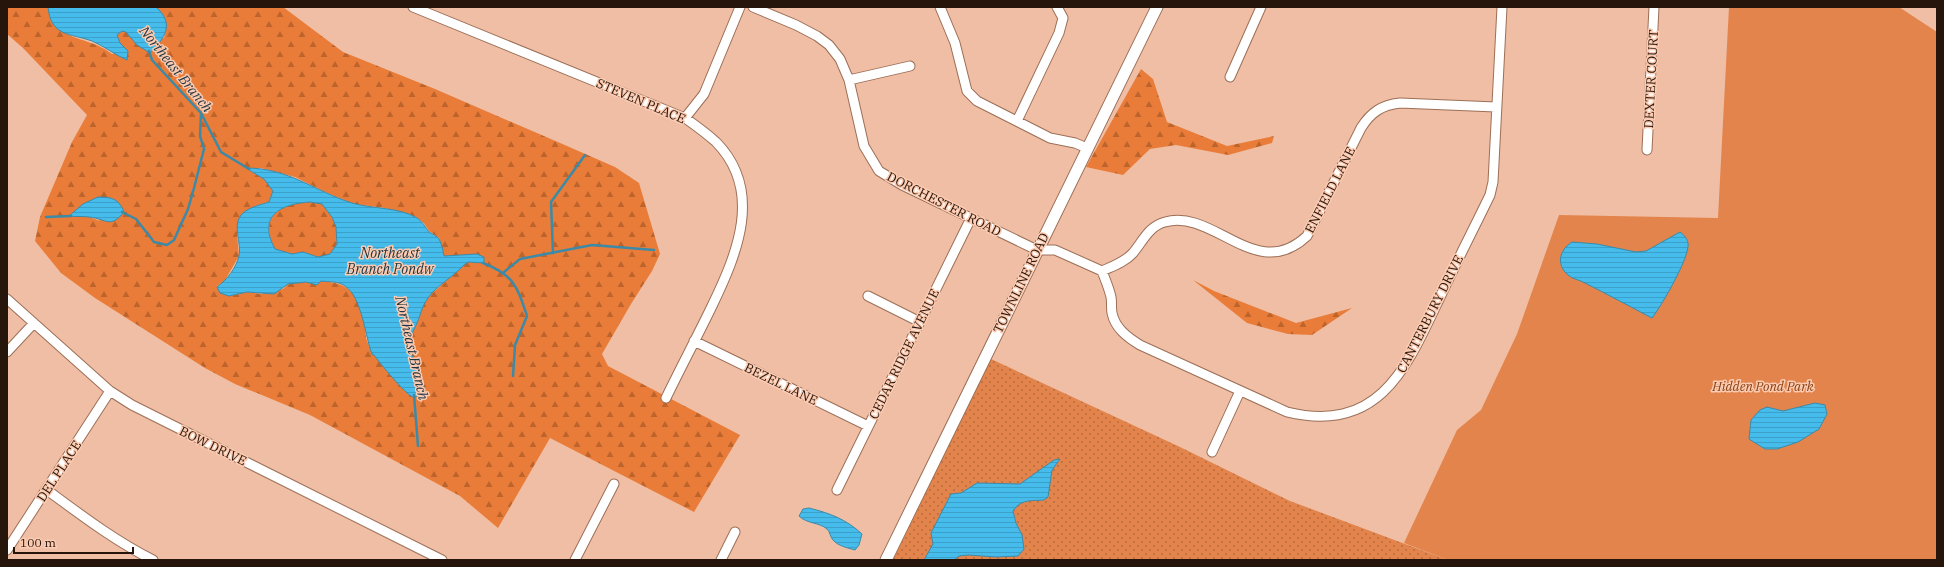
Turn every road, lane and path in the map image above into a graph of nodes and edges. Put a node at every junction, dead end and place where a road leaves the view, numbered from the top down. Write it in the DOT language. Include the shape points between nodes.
graph roads {
  1 [pos="413,7"];
  2 [pos="740,7"];
  3 [pos="753,7"];
  4 [pos="940,7"];
  5 [pos="1057,7"];
  6 [pos="1154,7"];
  7 [pos="1157,7"];
  8 [pos="1261,7"];
  9 [pos="1502,7"];
  10 [pos="1654,7"];
  11 [pos="1143,35"];
  12 [pos="910,66"];
  13 [pos="1230,77"];
  14 [pos="849,80"];
  15 [pos="1496,107"];
  16 [pos="685,118"];
  17 [pos="1017,121"];
  18 [pos="1088,148"];
  19 [pos="1647,150"];
  20 [pos="971,218"];
  21 [pos="1037,250"];
  22 [pos="1102,271"];
  23 [pos="868,296"];
  24 [pos="7,299"];
  25 [pos="920,322"];
  26 [pos="34,323"];
  27 [pos="694,342"];
  28 [pos="7,352"];
  29 [pos="1240,391"];
  30 [pos="110,392"];
  31 [pos="666,398"];
  32 [pos="868,426"];
  33 [pos="1212,452"];
  34 [pos="614,484"];
  35 [pos="47,490"];
  36 [pos="838,490"];
  37 [pos="735,532"];
  38 [pos="7,550"];
  39 [pos="430,557"];
  40 [pos="153,560"];
  41 [pos="442,560"];
  42 [pos="574,560"];
  43 [pos="721,560"];
  44 [pos="886,560"];
  1 -- 16 [label="street, STEVEN PLACE"];
  2 -- 16 [label="street" via="704,94"];
  3 -- 14 [label="street, DORCHESTER ROAD" via="817,36 830,45 840,59"];
  4 -- 17 [label="street" via="955,43 967,91 977,101"];
  5 -- 17 [label="street" via="1063,18 1059,33"];
  6 -- 11 [label="street"];
  7 -- 11 [label="street, TOWNLINE ROAD"];
  8 -- 13 [label="street"];
  9 -- 15 [label="street, CANTERBURY DRIVE"];
  10 -- 19 [label="street, DEXTER COURT"];
  11 -- 18 [label="street, TOWNLINE ROAD"];
  12 -- 14 [label="street"];
  14 -- 20 [label="street, DORCHESTER ROAD" via="864,146 879,171 902,185"];
  15 -- 22 [label="street, ENFIELD LANE" via="1400,103 1387,104 1377,110 1368,117 1361,128 1307,236 1286,251 1264,252 1192,222 1179,220 1165,222 1152,228 1133,253"];
  15 -- 29 [label="street, CANTERBURY DRIVE" via="1493,182 1490,195 1424,332 1405,368 1393,383 1381,395 1354,411 1323,417 1306,417 1288,412"];
  16 -- 27 [label="street, STEVEN PLACE" via="717,143 728,159 740,185 743,219 736,253"];
  17 -- 18 [label="street" via="1050,138"];
  18 -- 21 [label="street, TOWNLINE ROAD"];
  20 -- 21 [label="street, DORCHESTER ROAD"];
  20 -- 25 [label="street, CEDAR RIDGE AVENUE"];
  21 -- 22 [label="street" via="1056,250"];
  21 -- 44 [label="street, TOWNLINE ROAD"];
  22 -- 29 [label="street, CANTERBURY DRIVE" via="1112,299 1114,319 1127,337"];
  23 -- 25 [label="street"];
  24 -- 26 [label="street, BOW DRIVE"];
  25 -- 32 [label="street, CEDAR RIDGE AVENUE"];
  26 -- 28 [label="street"];
  26 -- 30 [label="street, BOW DRIVE"];
  27 -- 31 [label="street, STEVEN PLACE"];
  27 -- 32 [label="street, BEZEL LANE"];
  29 -- 33 [label="street"];
  30 -- 35 [label="street, DEL PLACE"];
  30 -- 39 [label="street, BOW DRIVE"];
  32 -- 36 [label="street, CEDAR RIDGE AVENUE"];
  34 -- 42 [label="street"];
  35 -- 38 [label="street, DEL PLACE"];
  35 -- 40 [label="street" via="108,534"];
  37 -- 43 [label="street"];
  39 -- 41 [label="street, BOW DRIVE"];
}
